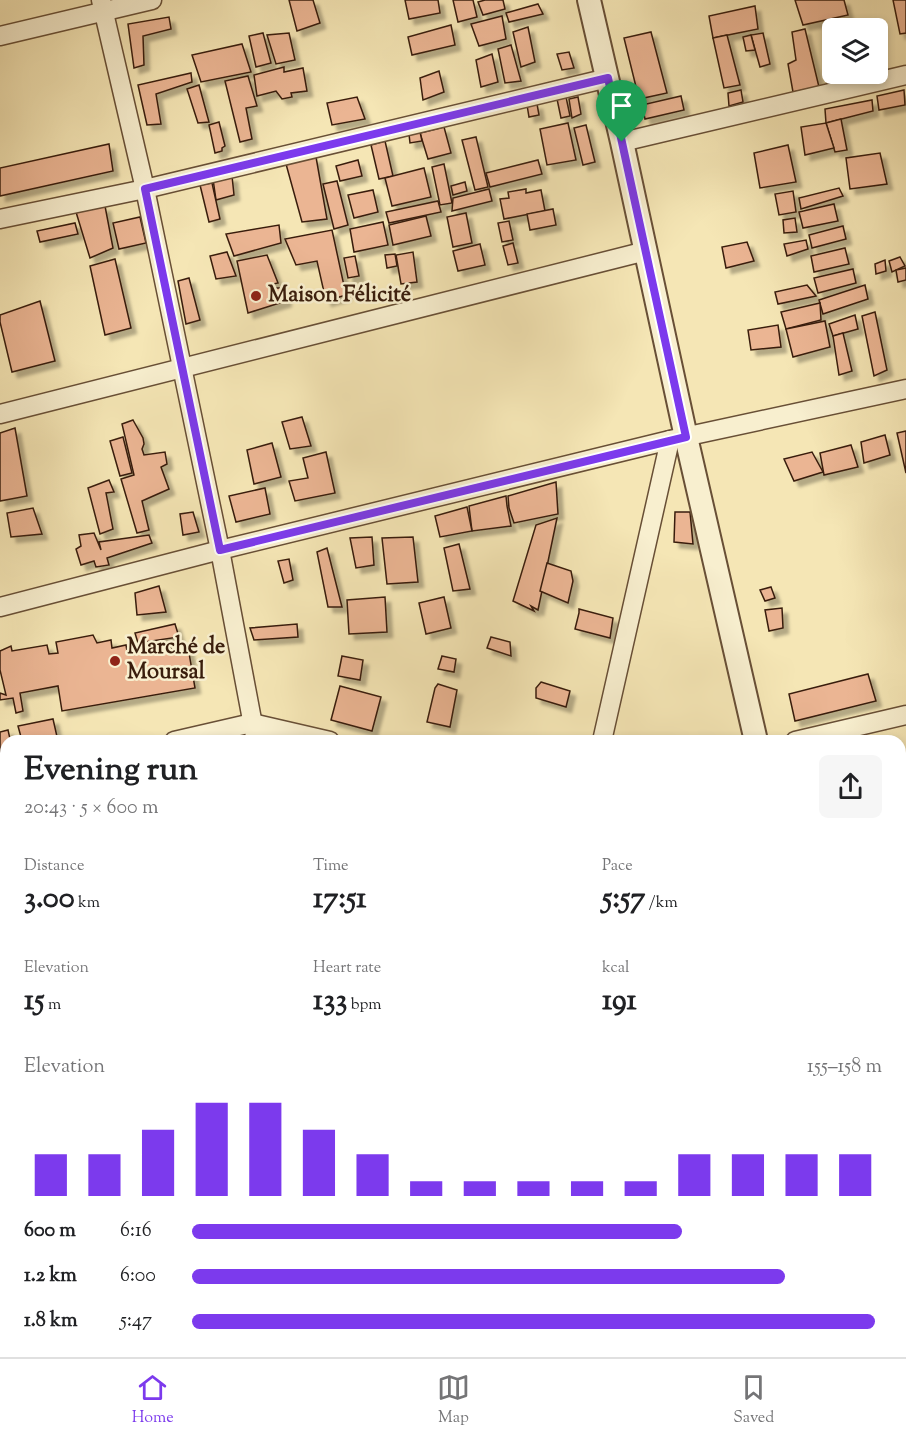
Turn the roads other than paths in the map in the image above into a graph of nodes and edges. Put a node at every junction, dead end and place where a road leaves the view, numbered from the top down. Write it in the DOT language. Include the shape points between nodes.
graph roads {
  1 [pos="152,0"];
  2 [pos="589,0"];
  3 [pos="102,6"];
  4 [pos="0,36"];
  5 [pos="906,75"];
  6 [pos="608,78"];
  7 [pos="622,142"];
  8 [pos="145,189"];
  9 [pos="0,219"];
  10 [pos="646,251"];
  11 [pos="182,368"];
  12 [pos="906,389"];
  13 [pos="0,414"];
  14 [pos="678,438"];
  15 [pos="220,550"];
  16 [pos="0,607"];
  17 [pos="906,715"];
  18 [pos="254,732"];
  19 [pos="227,735"];
  20 [pos="279,735"];
  21 [pos="604,735"];
  22 [pos="754,735"];
  23 [pos="821,735"];
  1 -- 3 [label="street"];
  2 -- 6 [label="street"];
  3 -- 4 [label="street"];
  3 -- 8 [label="street"];
  5 -- 7 [label="street"];
  6 -- 7 [label="street"];
  6 -- 8 [label="street"];
  7 -- 10 [label="street"];
  8 -- 9 [label="street"];
  8 -- 11 [label="street"];
  10 -- 11 [label="street"];
  10 -- 14 [label="street"];
  11 -- 13 [label="street"];
  11 -- 15 [label="street"];
  12 -- 14 [label="street"];
  14 -- 15 [label="street"];
  14 -- 21 [label="street"];
  14 -- 22 [label="street"];
  15 -- 16 [label="street"];
  15 -- 18 [label="street"];
  17 -- 23 [label="street"];
  18 -- 19 [label="street"];
  18 -- 20 [label="street"];
}
